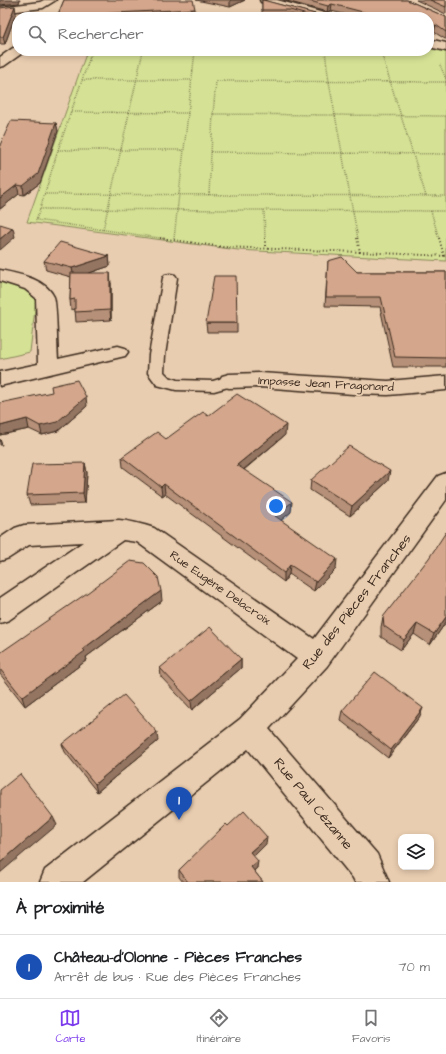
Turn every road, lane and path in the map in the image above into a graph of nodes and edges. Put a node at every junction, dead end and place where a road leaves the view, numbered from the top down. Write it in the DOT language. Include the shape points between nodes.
graph roads {
  1 [pos="266,0"];
  2 [pos="47,3"];
  3 [pos="0,10"];
  4 [pos="309,12"];
  5 [pos="434,44"];
  6 [pos="446,47"];
  7 [pos="12,55"];
  8 [pos="90,56"];
  9 [pos="142,56"];
  10 [pos="194,56"];
  11 [pos="326,56"];
  12 [pos="382,56"];
  13 [pos="0,63"];
  14 [pos="82,80"];
  15 [pos="137,80"];
  16 [pos="191,80"];
  17 [pos="329,82"];
  18 [pos="391,82"];
  19 [pos="446,82"];
  20 [pos="71,112"];
  21 [pos="129,112"];
  22 [pos="189,113"];
  23 [pos="213,114"];
  24 [pos="334,114"];
  25 [pos="401,116"];
  26 [pos="446,116"];
  27 [pos="58,150"];
  28 [pos="122,150"];
  29 [pos="184,150"];
  30 [pos="211,152"];
  31 [pos="342,153"];
  32 [pos="412,154"];
  33 [pos="446,154"];
  34 [pos="44,194"];
  35 [pos="111,194"];
  36 [pos="179,195"];
  37 [pos="209,195"];
  38 [pos="349,196"];
  39 [pos="426,196"];
  40 [pos="446,196"];
  41 [pos="40,209"];
  42 [pos="108,209"];
  43 [pos="178,209"];
  44 [pos="264,210"];
  45 [pos="352,210"];
  46 [pos="431,211"];
  47 [pos="446,211"];
  48 [pos="103,230"];
  49 [pos="174,239"];
  50 [pos="266,248"];
  51 [pos="360,252"];
  52 [pos="445,256"];
  53 [pos="0,275"];
  54 [pos="170,278"];
  55 [pos="118,352"];
  56 [pos="48,368"];
  57 [pos="0,379"];
  58 [pos="229,381"];
  59 [pos="446,383"];
  60 [pos="446,482"];
  61 [pos="119,530"];
  62 [pos="0,551"];
  63 [pos="0,612"];
  64 [pos="317,657"];
  65 [pos="250,729"];
  66 [pos="56,882"];
  67 [pos="372,882"];
  1 -- 4 [label="street"];
  2 -- 3 [label="street"];
  5 -- 6 [label="street"];
  7 -- 13 [label="street"];
  8 -- 14 [label="path"];
  9 -- 15 [label="path"];
  10 -- 16 [label="path"];
  11 -- 17 [label="path"];
  12 -- 18 [label="path"];
  14 -- 15 [label="path"];
  14 -- 20 [label="path"];
  15 -- 16 [label="path"];
  15 -- 21 [label="path"];
  16 -- 22 [label="path"];
  17 -- 18 [label="path"];
  17 -- 23 [label="path" via="216,81"];
  17 -- 24 [label="path"];
  18 -- 19 [label="path"];
  18 -- 25 [label="path"];
  20 -- 21 [label="path"];
  20 -- 27 [label="path"];
  21 -- 22 [label="path"];
  21 -- 28 [label="path"];
  22 -- 29 [label="path"];
  23 -- 24 [label="path"];
  23 -- 30 [label="path"];
  24 -- 25 [label="path"];
  24 -- 31 [label="path"];
  25 -- 26 [label="path"];
  25 -- 32 [label="path"];
  27 -- 28 [label="path"];
  27 -- 34 [label="path"];
  28 -- 29 [label="path"];
  28 -- 35 [label="path"];
  29 -- 36 [label="path"];
  30 -- 31 [label="path"];
  30 -- 37 [label="path"];
  31 -- 32 [label="path"];
  31 -- 38 [label="path"];
  32 -- 33 [label="path"];
  32 -- 39 [label="path"];
  34 -- 35 [label="path"];
  34 -- 41 [label="path"];
  35 -- 36 [label="path"];
  35 -- 42 [label="path"];
  36 -- 37 [label="path"];
  36 -- 43 [label="path"];
  37 -- 38 [label="path"];
  38 -- 39 [label="path"];
  38 -- 45 [label="path"];
  39 -- 40 [label="path"];
  41 -- 42 [label="path"];
  41 -- 48 [label="path" via="36,220"];
  42 -- 43 [label="path"];
  42 -- 48 [label="path"];
  43 -- 44 [label="path"];
  43 -- 49 [label="path"];
  44 -- 45 [label="path"];
  44 -- 50 [label="path"];
  45 -- 46 [label="path"];
  45 -- 51 [label="path"];
  46 -- 47 [label="path"];
  46 -- 52 [label="path"];
  48 -- 49 [label="path"];
  49 -- 50 [label="path" via="223,246"];
  50 -- 51 [label="path"];
  51 -- 52 [label="path"];
  53 -- 56 [label="street" via="35,287 45,298"];
  54 -- 58 [label="lane" via="156,372 163,381 176,385 214,386"];
  55 -- 56 [label="street"];
  56 -- 57 [label="street"];
  58 -- 59 [label="street, Impasse Jean Fragonard" via="260,380 388,388"];
  60 -- 64 [label="street, Rue des Pièces Franches"];
  61 -- 62 [label="street, Rue Eugène Delacroix" via="24,535"];
  61 -- 63 [label="street"];
  61 -- 64 [label="street, Rue Eugène Delacroix" via="144,535"];
  64 -- 65 [label="street, Rue des Pièces Franches"];
  65 -- 66 [label="street, Rue des Pièces Franches"];
  65 -- 67 [label="street, Rue Paul Cézanne" via="364,866"];
}
